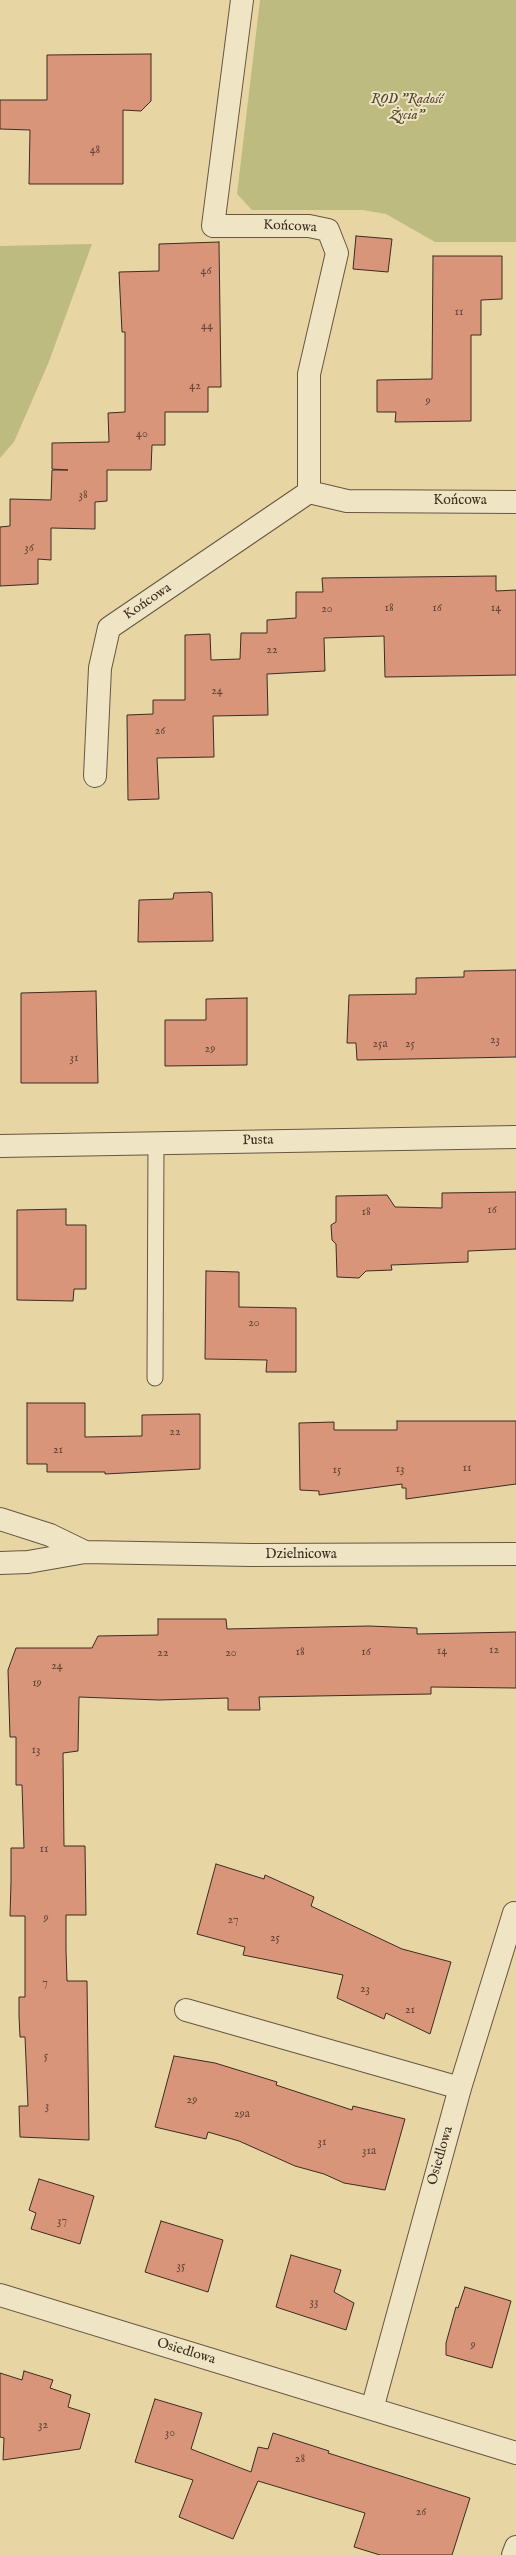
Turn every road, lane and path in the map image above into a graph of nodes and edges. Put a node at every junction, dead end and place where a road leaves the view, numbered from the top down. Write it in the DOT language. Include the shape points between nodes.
graph roads {
  1 [pos="242,0"];
  2 [pos="309,492"];
  3 [pos="516,502"];
  4 [pos="95,776"];
  5 [pos="516,1137"];
  6 [pos="156,1143"];
  7 [pos="0,1146"];
  8 [pos="155,1378"];
  9 [pos="0,1519"];
  10 [pos="85,1552"];
  11 [pos="516,1554"];
  12 [pos="0,1562"];
  13 [pos="514,1912"];
  14 [pos="186,2010"];
  15 [pos="460,2088"];
  16 [pos="0,2295"];
  17 [pos="372,2409"];
  18 [pos="516,2453"];
  19 [pos="516,2546"];
  20 [pos="513,2555"];
  1 -- 2 [label="street, Końcowa" via="213,226 309,226 328,230 337,253 309,374"];
  2 -- 3 [label="street, Końcowa" via="348,501"];
  2 -- 4 [label="street, Końcowa" via="109,628 100,668"];
  5 -- 6 [label="street, Pusta"];
  6 -- 7 [label="street, Pusta"];
  6 -- 8 [label="lane"];
  9 -- 10 [label="street, Dzielnicowa" via="50,1535"];
  10 -- 11 [label="street, Dzielnicowa" via="252,1555"];
  10 -- 12 [label="street, Dzielnicowa" via="28,1562"];
  13 -- 15 [label="street, Osiedlowa"];
  14 -- 15 [label="street"];
  15 -- 17 [label="street, Osiedlowa"];
  16 -- 17 [label="street, Osiedlowa"];
  17 -- 18 [label="street, Osiedlowa"];
  19 -- 20 [label="street"];
}
